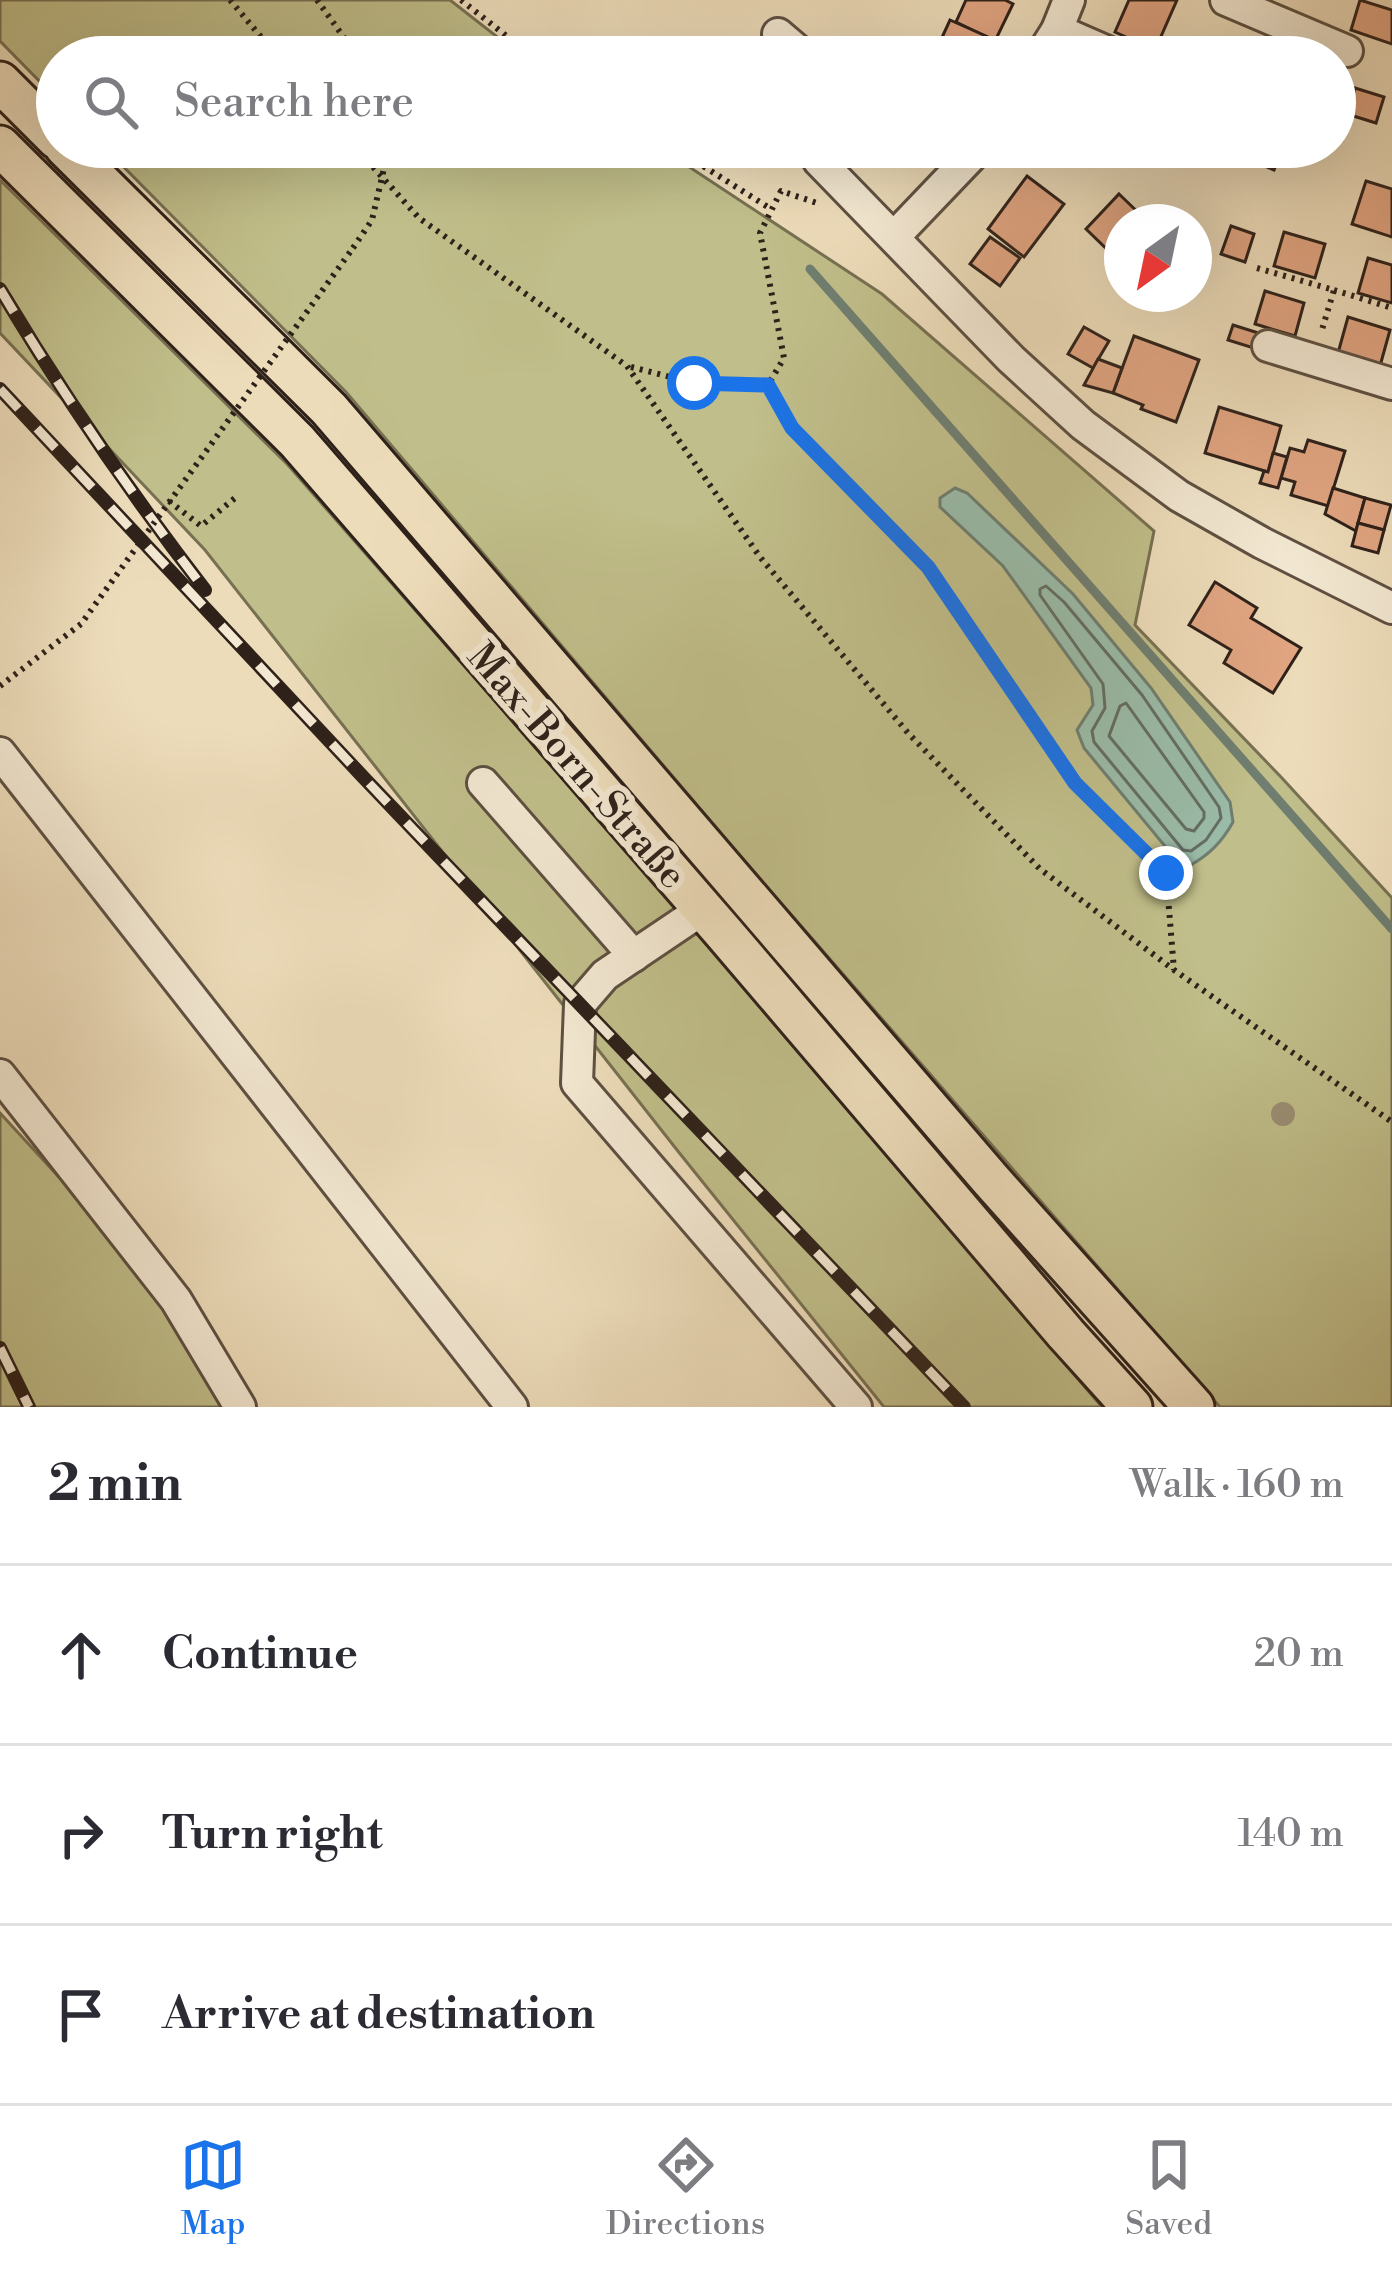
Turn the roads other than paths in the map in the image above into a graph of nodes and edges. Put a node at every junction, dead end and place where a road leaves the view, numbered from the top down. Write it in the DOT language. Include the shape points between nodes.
graph roads {
  1 [pos="1070,0"];
  2 [pos="1226,0"];
  3 [pos="1057,30"];
  4 [pos="778,34"];
  5 [pos="780,36"];
  6 [pos="1053,36"];
  7 [pos="1071,36"];
  8 [pos="1311,36"];
  9 [pos="0,82"];
  10 [pos="36,118"];
  11 [pos="0,146"];
  12 [pos="86,168"];
  13 [pos="826,168"];
  14 [pos="960,168"];
  15 [pos="894,237"];
  16 [pos="1268,346"];
  17 [pos="1392,383"];
  18 [pos="1392,608"];
  19 [pos="0,753"];
  20 [pos="483,783"];
  21 [pos="703,908"];
  22 [pos="634,956"];
  23 [pos="0,1075"];
  24 [pos="240,1407"];
  25 [pos="512,1407"];
  26 [pos="856,1407"];
  27 [pos="1132,1407"];
  28 [pos="1194,1407"];
  1 -- 3 [label="street"];
  2 -- 8 [label="street"];
  3 -- 6 [label="street"];
  3 -- 7 [label="street"];
  4 -- 5 [label="street"];
  9 -- 10 [label="main road"];
  11 -- 21 [label="main road, Max-Born-Straße" via="297,441"];
  12 -- 28 [label="main road, Max-Born-Straße" via="328,409"];
  13 -- 15 [label="street"];
  14 -- 15 [label="street"];
  15 -- 18 [label="street" via="1083,425 1179,496"];
  16 -- 17 [label="street"];
  19 -- 25 [label="street"];
  20 -- 22 [label="street"];
  21 -- 22 [label="street"];
  21 -- 27 [label="main road, Max-Born-Straße"];
  22 -- 26 [label="street" via="580,1004 577,1083"];
  23 -- 24 [label="street" via="176,1300"];
}
